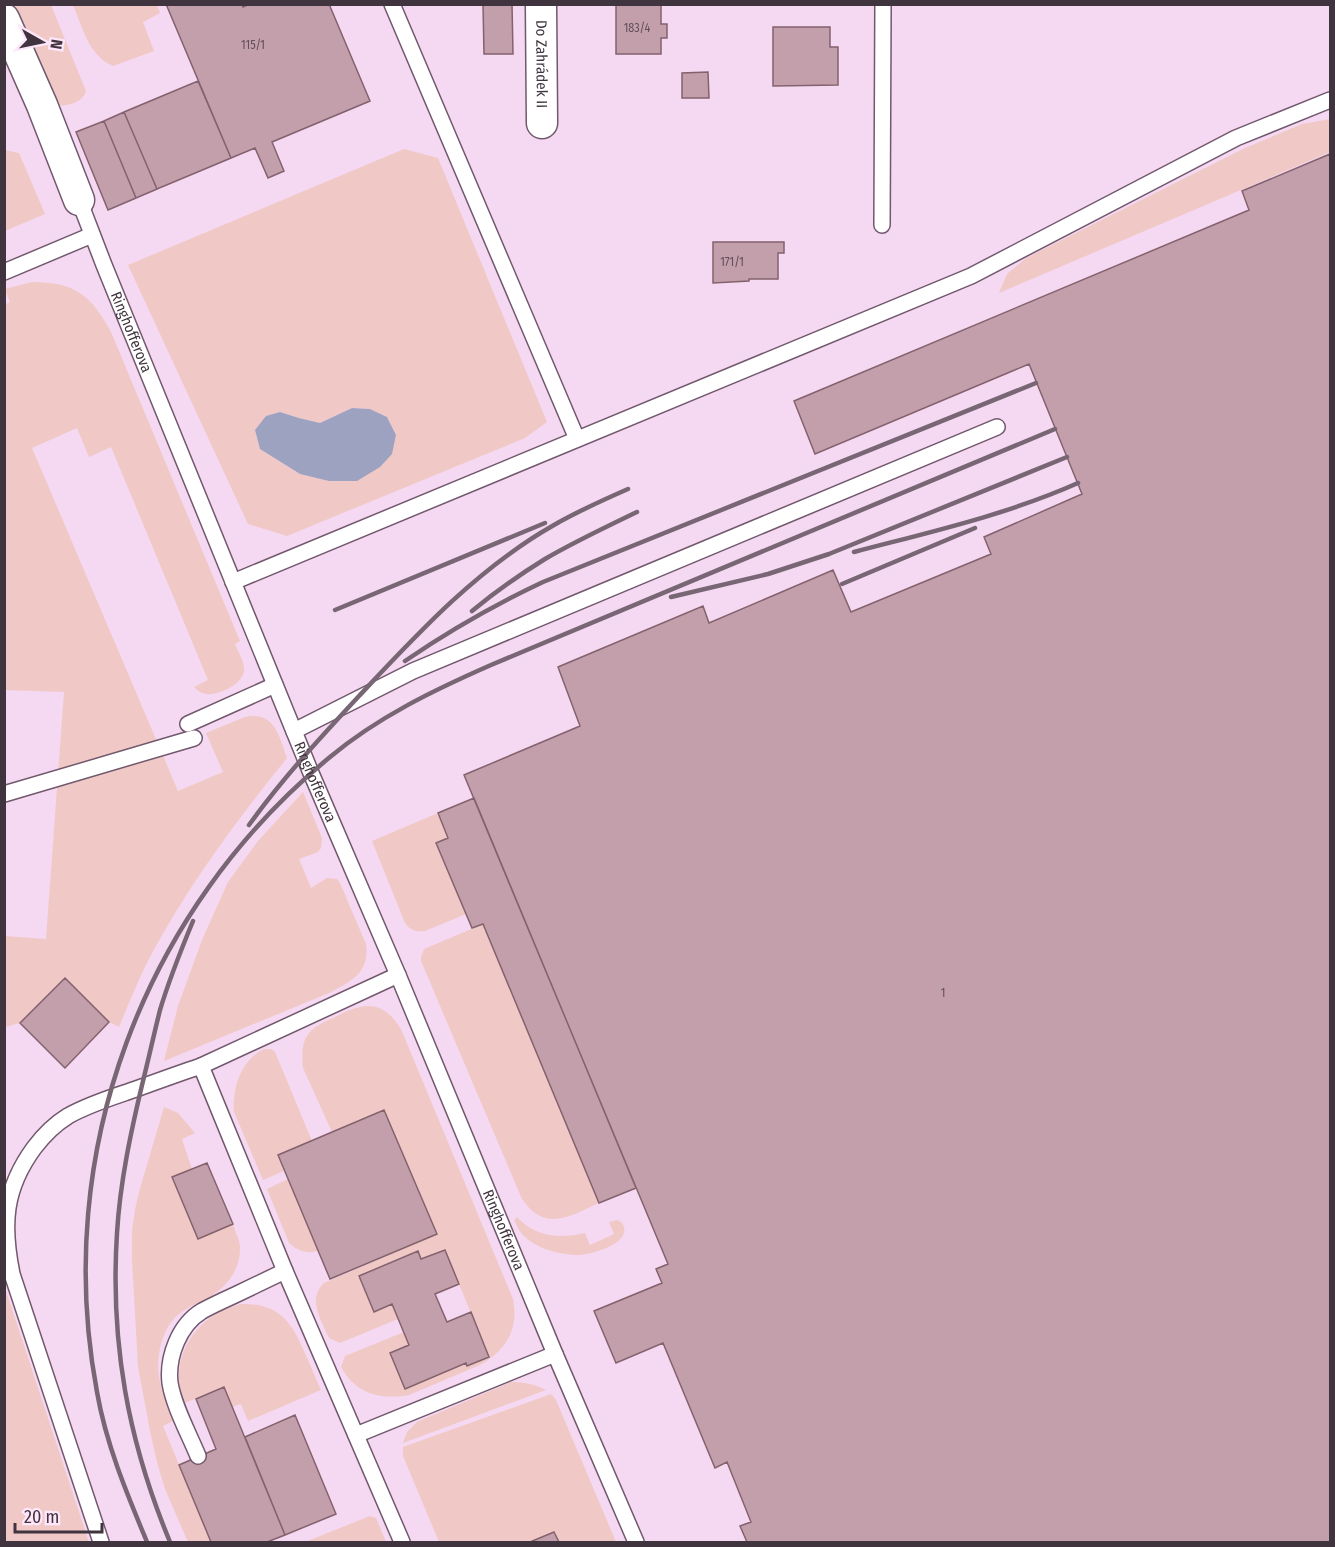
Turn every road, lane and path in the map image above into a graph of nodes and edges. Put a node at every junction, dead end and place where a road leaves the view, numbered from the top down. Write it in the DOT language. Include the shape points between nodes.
graph roads {
  1 [pos="392,4"];
  2 [pos="541,4"];
  3 [pos="883,4"];
  4 [pos="4,19"];
  5 [pos="1330,100"];
  6 [pos="542,123"];
  7 [pos="79,200"];
  8 [pos="882,225"];
  9 [pos="92,235"];
  10 [pos="4,272"];
  11 [pos="997,427"];
  12 [pos="577,440"];
  13 [pos="233,582"];
  14 [pos="275,686"];
  15 [pos="294,731"];
  16 [pos="4,794"];
  17 [pos="398,975"];
  18 [pos="201,1066"];
  19 [pos="285,1271"];
  20 [pos="555,1354"];
  21 [pos="356,1435"];
  22 [pos="198,1456"];
  23 [pos="101,1542"];
  24 [pos="402,1542"];
  25 [pos="636,1542"];
  1 -- 12 [label="lane"];
  2 -- 6 [label="street, Do Zahrádek II"];
  3 -- 8 [label="lane"];
  4 -- 7 [label="street, Ringhofferova"];
  5 -- 12 [label="lane" via="1236,138 971,276"];
  7 -- 9 [label="lane, Ringhofferova"];
  9 -- 10 [label="lane"];
  9 -- 13 [label="lane, Ringhofferova"];
  11 -- 15 [label="lane" via="413,671"];
  12 -- 13 [label="lane"];
  13 -- 14 [label="lane, Ringhofferova"];
  14 -- 15 [label="lane, Ringhofferova"];
  14 -- 16 [label="lane" via="191,731"];
  15 -- 17 [label="lane, Ringhofferova"];
  17 -- 18 [label="lane"];
  17 -- 20 [label="lane, Ringhofferova"];
  18 -- 19 [label="lane"];
  18 -- 23 [label="lane" via="108,1098 67,1117 53,1127 25,1160 8,1203 6,1240 12,1274"];
  19 -- 21 [label="lane"];
  19 -- 22 [label="lane" via="200,1312 179,1336 170,1367 171,1383"];
  20 -- 21 [label="lane"];
  20 -- 25 [label="lane, Ringhofferova"];
  21 -- 24 [label="lane"];
}
